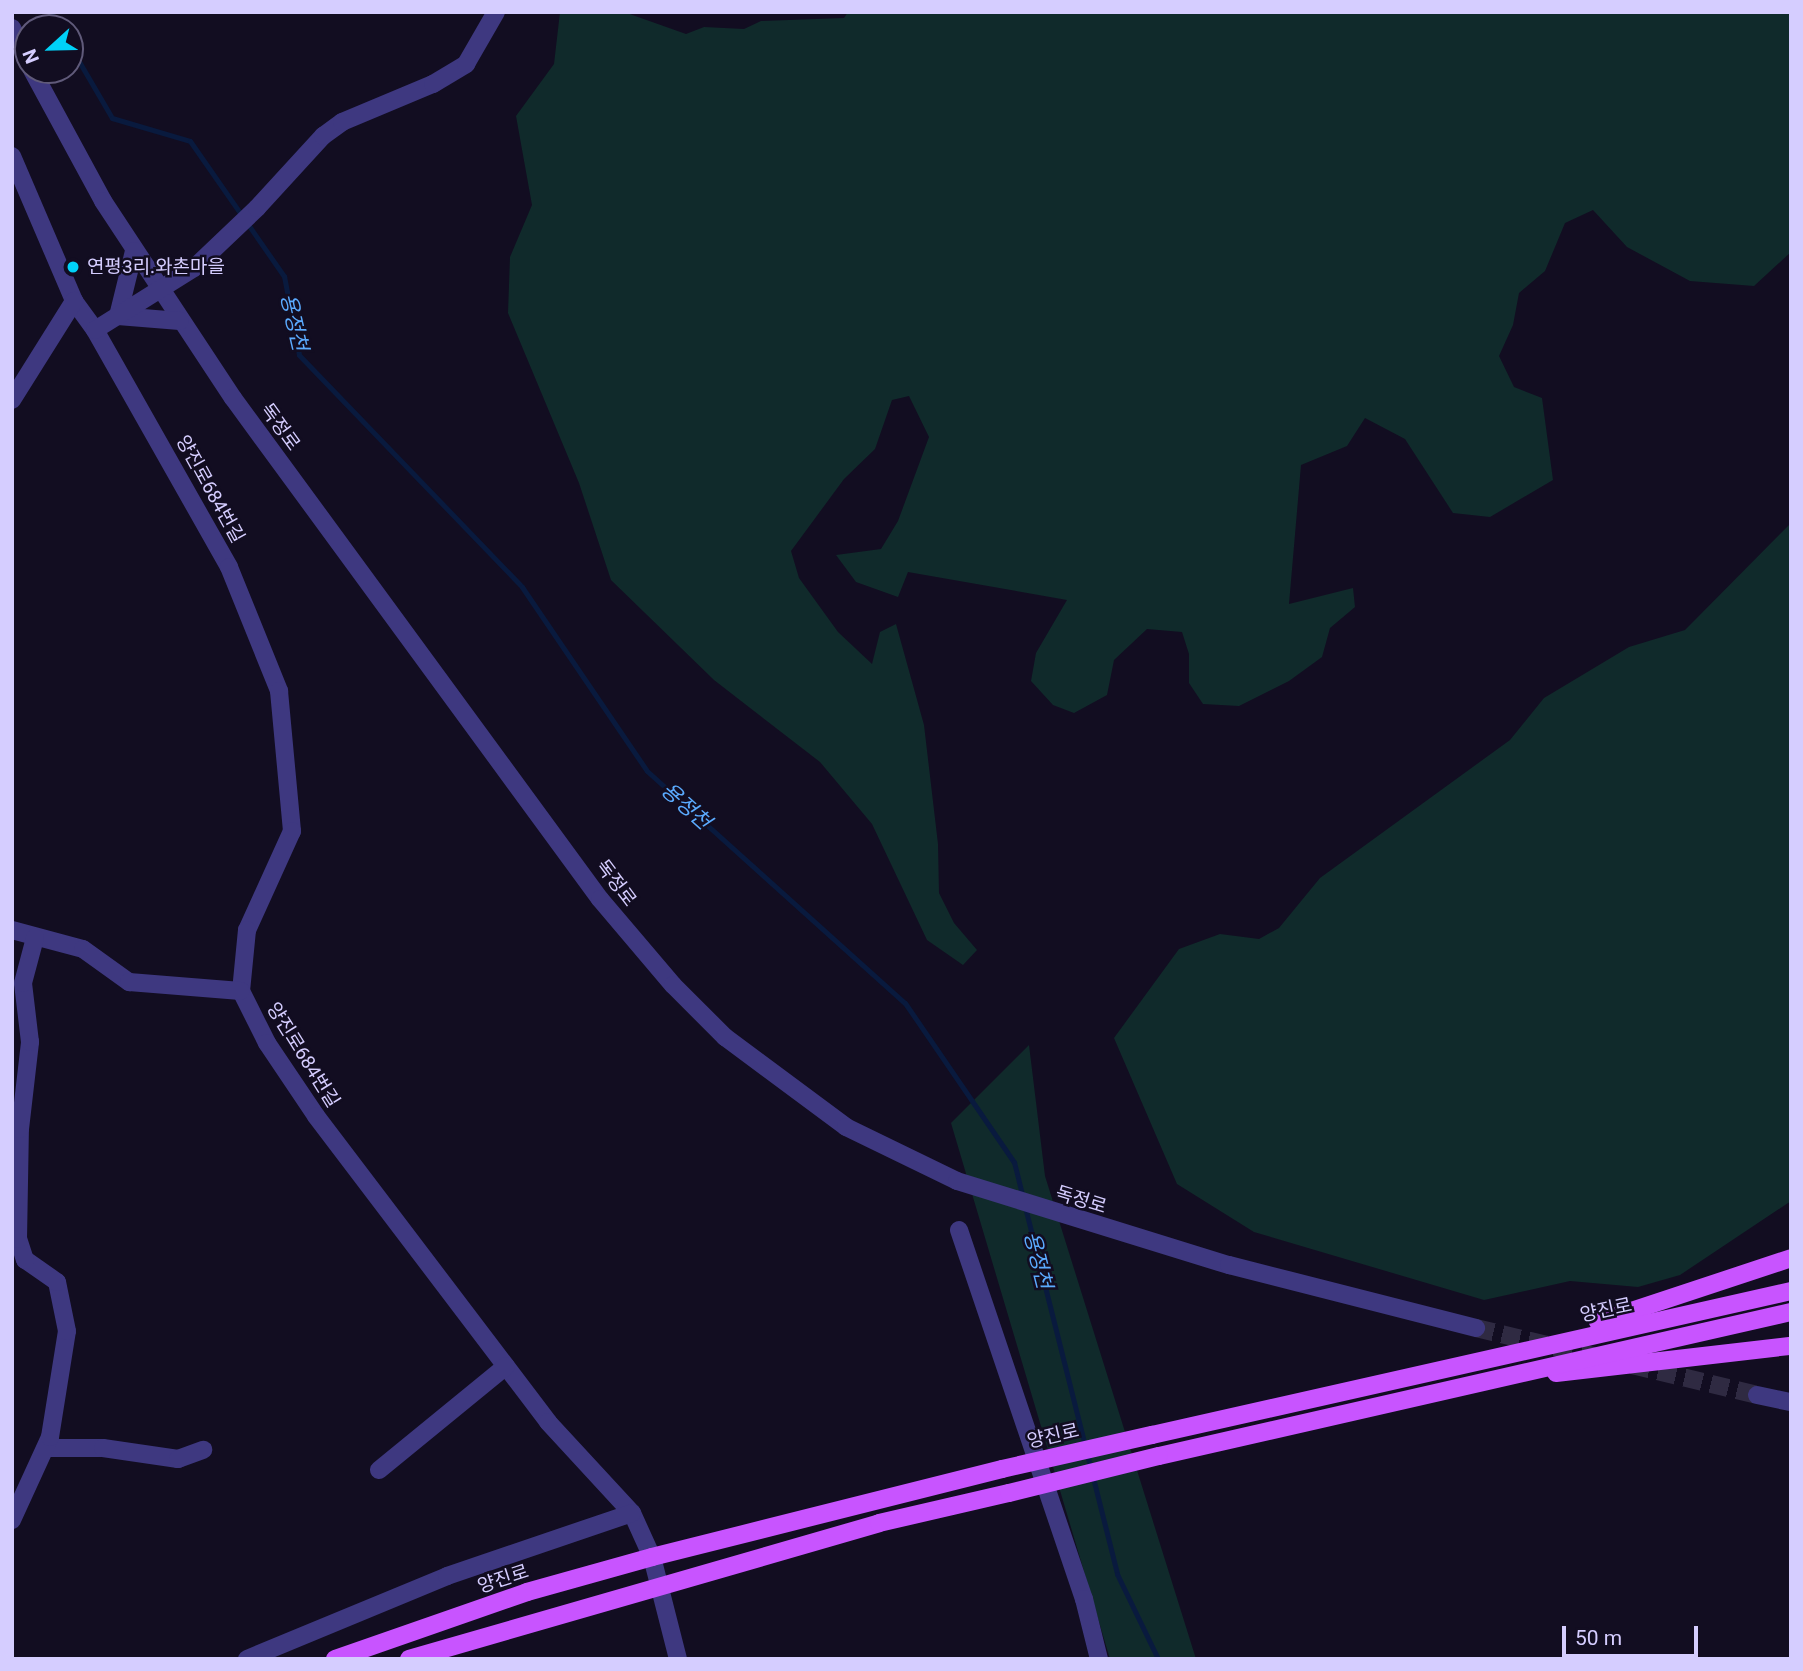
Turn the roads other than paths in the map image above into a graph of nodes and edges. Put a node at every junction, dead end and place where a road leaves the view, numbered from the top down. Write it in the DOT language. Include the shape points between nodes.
graph roads {
  1 [pos="496,12"];
  2 [pos="39,84"];
  3 [pos="12,156"];
  4 [pos="135,251"];
  5 [pos="160,291"];
  6 [pos="74,301"];
  7 [pos="118,316"];
  8 [pos="180,321"];
  9 [pos="95,330"];
  10 [pos="12,400"];
  11 [pos="12,930"];
  12 [pos="36,938"];
  13 [pos="241,990"];
  14 [pos="959,1230"];
  15 [pos="1791,1258"];
  16 [pos="1791,1291"];
  17 [pos="1791,1312"];
  18 [pos="1476,1328"];
  19 [pos="1791,1346"];
  20 [pos="1458,1363"];
  21 [pos="506,1366"];
  22 [pos="1486,1380"];
  23 [pos="1757,1395"];
  24 [pos="1791,1402"];
  25 [pos="47,1448"];
  26 [pos="203,1450"];
  27 [pos="379,1470"];
  28 [pos="632,1513"];
  29 [pos="12,1520"];
  30 [pos="652,1557"];
  31 [pos="659,1586"];
  32 [pos="247,1659"];
  33 [pos="335,1659"];
  34 [pos="409,1659"];
  35 [pos="678,1659"];
  36 [pos="1099,1659"];
  1 -- 5 [label="street" via="466,64 433,84 342,122 323,136 194,268"];
  2 -- 4 [label="street, 독정로" via="79,162"];
  3 -- 6 [label="street, 양진로684번길"];
  4 -- 5 [label="street, 독정로"];
  4 -- 7 [label="street"];
  5 -- 7 [label="street"];
  5 -- 8 [label="street, 독정로"];
  6 -- 9 [label="street, 양진로684번길"];
  6 -- 10 [label="street"];
  7 -- 8 [label="street"];
  7 -- 9 [label="street"];
  8 -- 18 [label="street, 독정로" via="638,946 725,1037 780,1082 846,1128 921,1166 1100,1228"];
  9 -- 13 [label="street, 양진로684번길" via="229,567 279,691 292,831 247,930"];
  11 -- 12 [label="street"];
  12 -- 13 [label="street" via="83,949 130,982"];
  12 -- 25 [label="street" via="23,983 30,1042 20,1129 18,1238 25,1260 53,1278 64,1299 66,1331"];
  13 -- 21 [label="street, 양진로684번길" via="267,1043 316,1116"];
  14 -- 36 [label="street" via="1084,1599"];
  15 -- 20 [label="main road" via="1630,1313"];
  16 -- 20 [label="main road, 양진로"];
  17 -- 22 [label="main road"];
  19 -- 22 [label="main road"];
  20 -- 30 [label="main road, 양진로, bridge" via="1002,1469"];
  21 -- 27 [label="street"];
  21 -- 28 [label="street, 양진로684번길" via="548,1422"];
  22 -- 31 [label="main road, bridge" via="879,1523"];
  23 -- 24 [label="street"];
  25 -- 26 [label="street" via="103,1448 178,1460"];
  25 -- 29 [label="street"];
  28 -- 30 [label="street, 양진로684번길"];
  28 -- 32 [label="street" via="447,1576"];
  30 -- 31 [label="street, 양진로684번길"];
  30 -- 33 [label="main road, 양진로" via="527,1592"];
  31 -- 34 [label="main road"];
  31 -- 35 [label="street, 양진로684번길"];
}
